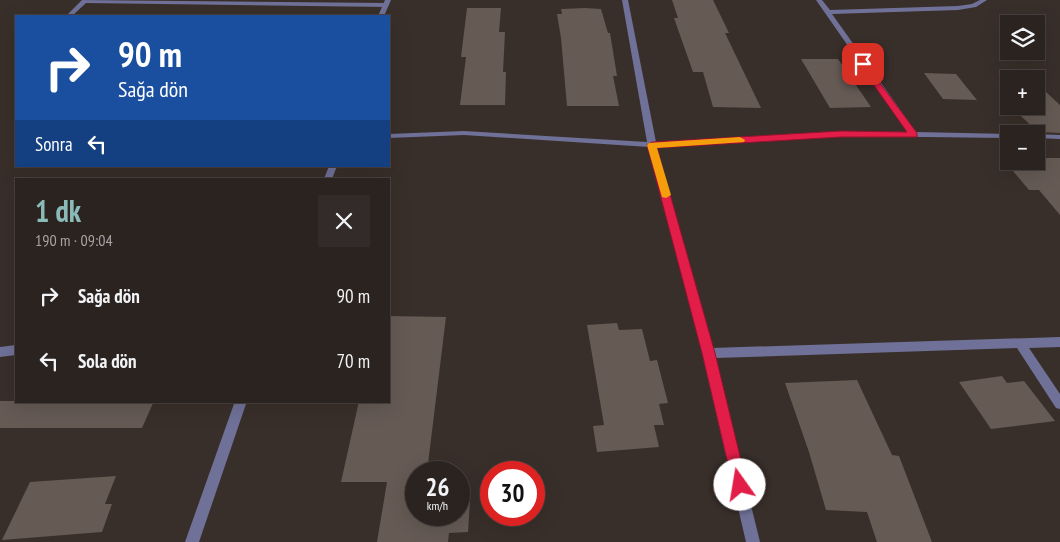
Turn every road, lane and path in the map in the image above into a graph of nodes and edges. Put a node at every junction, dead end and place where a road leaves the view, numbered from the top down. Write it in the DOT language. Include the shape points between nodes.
graph roads {
  1 [pos="625,0"];
  2 [pos="819,0"];
  3 [pos="984,0"];
  4 [pos="85,1"];
  5 [pos="176,1"];
  6 [pos="387,3"];
  7 [pos="828,12"];
  8 [pos="70,15"];
  9 [pos="382,15"];
  10 [pos="914,135"];
  11 [pos="390,136"];
  12 [pos="1000,136"];
  13 [pos="1045,137"];
  14 [pos="1060,138"];
  15 [pos="652,145"];
  16 [pos="1060,342"];
  17 [pos="1020,343"];
  18 [pos="15,350"];
  19 [pos="0,352"];
  20 [pos="708,353"];
  21 [pos="240,403"];
  22 [pos="1060,404"];
  23 [pos="192,542"];
  24 [pos="753,542"];
  1 -- 15 [label="street"];
  2 -- 7 [label="street"];
  3 -- 7 [label="street" via="974,6 958,8"];
  4 -- 5 [label="street"];
  4 -- 8 [label="street"];
  5 -- 6 [label="street"];
  6 -- 9 [label="street"];
  7 -- 10 [label="street"];
  10 -- 12 [label="street"];
  10 -- 15 [label="street" via="841,134"];
  11 -- 15 [label="street" via="464,133"];
  13 -- 14 [label="street"];
  15 -- 20 [label="street"];
  16 -- 17 [label="street"];
  17 -- 20 [label="street"];
  17 -- 22 [label="street"];
  18 -- 19 [label="street"];
  20 -- 24 [label="street"];
  21 -- 23 [label="street"];
}
